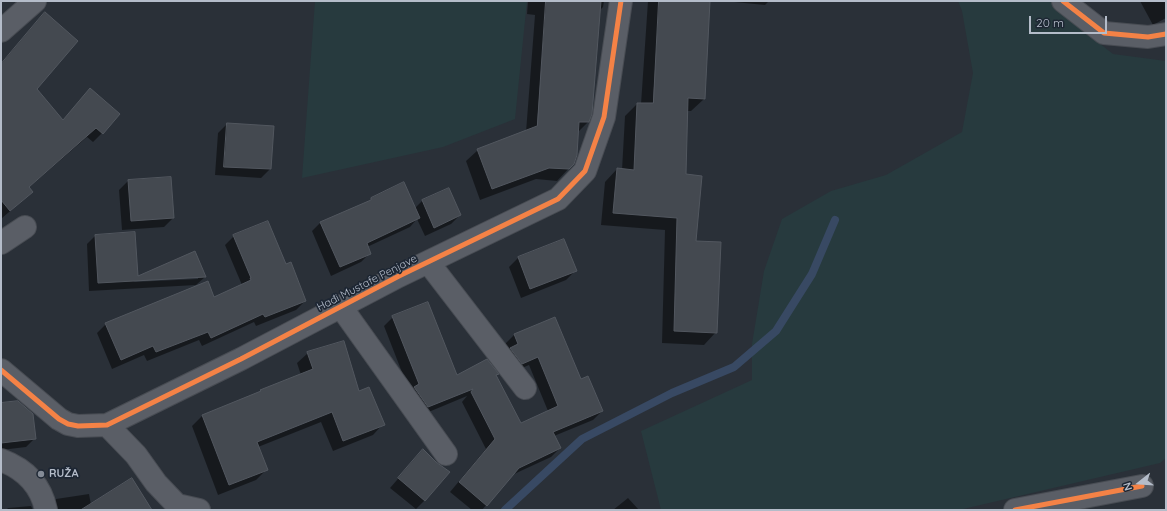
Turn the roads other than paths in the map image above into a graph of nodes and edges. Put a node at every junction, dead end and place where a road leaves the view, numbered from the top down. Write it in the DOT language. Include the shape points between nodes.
graph roads {
  1 [pos="35,1"];
  2 [pos="621,1"];
  3 [pos="1063,1"];
  4 [pos="1,31"];
  5 [pos="1166,34"];
  6 [pos="25,227"];
  7 [pos="1,243"];
  8 [pos="428,262"];
  9 [pos="341,307"];
  10 [pos="1,370"];
  11 [pos="525,388"];
  12 [pos="107,425"];
  13 [pos="446,454"];
  14 [pos="1,460"];
  15 [pos="1142,486"];
  16 [pos="46,510"];
  17 [pos="199,510"];
  18 [pos="1015,510"];
  1 -- 4 [label="street"];
  2 -- 8 [label="street, Hađi Mustafe Penjave" via="604,117 585,171 558,199"];
  3 -- 5 [label="street" via="1104,33 1148,37"];
  6 -- 7 [label="street"];
  8 -- 9 [label="street, Hađi Mustafe Penjave"];
  8 -- 11 [label="street"];
  9 -- 12 [label="street, Hađi Mustafe Penjave"];
  9 -- 13 [label="street"];
  10 -- 12 [label="street, Hađi Mustafe Penjave" via="68,424"];
  12 -- 17 [label="street" via="136,455 156,484 177,505"];
  14 -- 16 [label="street" via="30,477 44,500"];
  15 -- 18 [label="street"];
}
